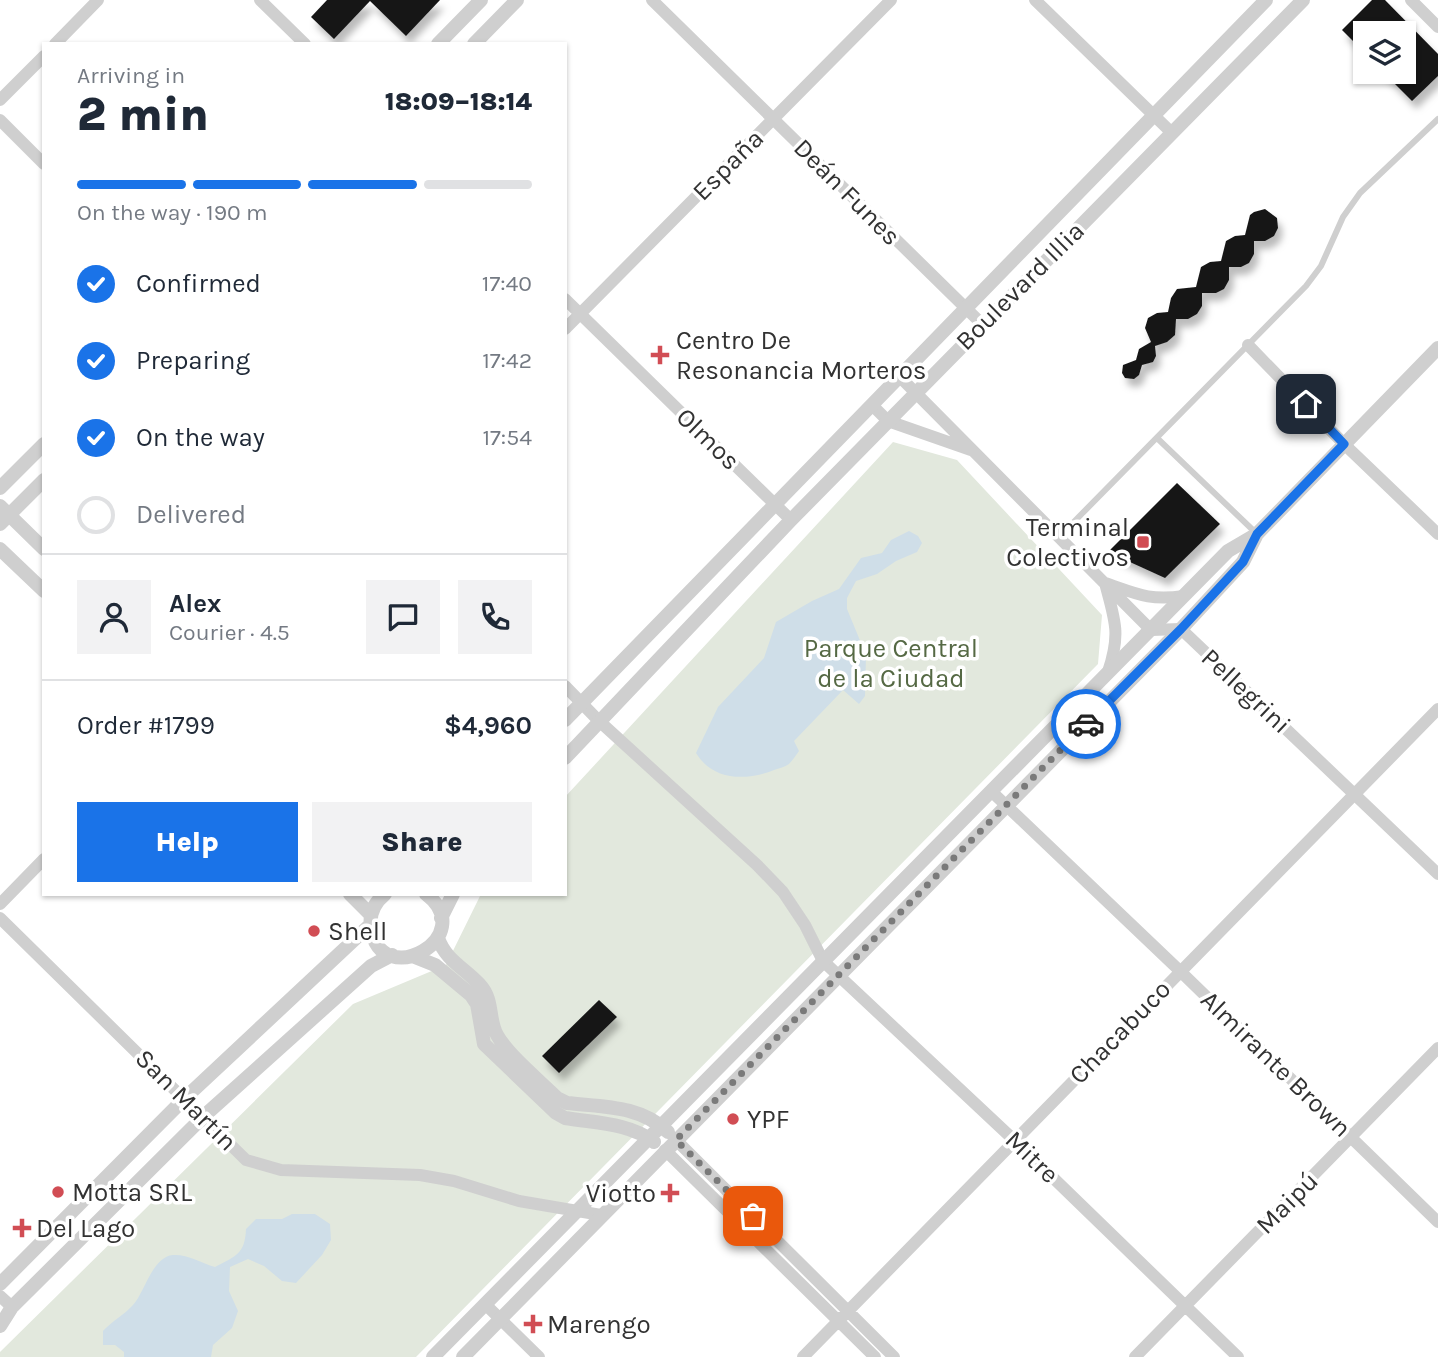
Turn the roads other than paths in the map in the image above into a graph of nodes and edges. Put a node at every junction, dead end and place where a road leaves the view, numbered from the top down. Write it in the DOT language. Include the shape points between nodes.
graph roads {
  1 [pos="98,0"];
  2 [pos="260,0"];
  3 [pos="481,0"];
  4 [pos="517,0"];
  5 [pos="652,0"];
  6 [pos="891,0"];
  7 [pos="1035,0"];
  8 [pos="1266,0"];
  9 [pos="1303,0"];
  10 [pos="1411,0"];
  11 [pos="1438,27"];
  12 [pos="57,42"];
  13 [pos="303,42"];
  14 [pos="440,42"];
  15 [pos="476,42"];
  16 [pos="42,58"];
  17 [pos="0,100"];
  18 [pos="1153,116"];
  19 [pos="773,119"];
  20 [pos="1438,119"];
  21 [pos="0,120"];
  22 [pos="1172,133"];
  23 [pos="42,162"];
  24 [pos="567,301"];
  25 [pos="964,308"];
  26 [pos="580,314"];
  27 [pos="982,324"];
  28 [pos="567,327"];
  29 [pos="1248,345"];
  30 [pos="1438,348"];
  31 [pos="900,377"];
  32 [pos="915,393"];
  33 [pos="872,405"];
  34 [pos="888,421"];
  35 [pos="1157,438"];
  36 [pos="1344,444"];
  37 [pos="42,445"];
  38 [pos="974,452"];
  39 [pos="42,482"];
  40 [pos="0,488"];
  41 [pos="774,504"];
  42 [pos="3,515"];
  43 [pos="791,520"];
  44 [pos="1257,534"];
  45 [pos="1438,534"];
  46 [pos="1059,537"];
  47 [pos="42,547"];
  48 [pos="0,548"];
  49 [pos="1105,583"];
  50 [pos="42,590"];
  51 [pos="1184,596"];
  52 [pos="1181,629"];
  53 [pos="1151,630"];
  54 [pos="1108,672"];
  55 [pos="567,688"];
  56 [pos="582,703"];
  57 [pos="1438,709"];
  58 [pos="567,718"];
  59 [pos="598,720"];
  60 [pos="567,756"];
  61 [pos="991,791"];
  62 [pos="1355,793"];
  63 [pos="1005,805"];
  64 [pos="42,861"];
  65 [pos="1438,874"];
  66 [pos="352,896"];
  67 [pos="383,896"];
  68 [pos="428,896"];
  69 [pos="452,896"];
  70 [pos="0,904"];
  71 [pos="0,918"];
  72 [pos="441,918"];
  73 [pos="371,920"];
  74 [pos="438,938"];
  75 [pos="392,955"];
  76 [pos="415,957"];
  77 [pos="823,961"];
  78 [pos="1180,971"];
  79 [pos="838,976"];
  80 [pos="1438,1048"];
  81 [pos="521,1072"];
  82 [pos="185,1098"];
  83 [pos="204,1116"];
  84 [pos="662,1126"];
  85 [pos="649,1138"];
  86 [pos="1352,1138"];
  87 [pos="676,1140"];
  88 [pos="1014,1140"];
  89 [pos="665,1150"];
  90 [pos="576,1211"];
  91 [pos="601,1215"];
  92 [pos="1438,1222"];
  93 [pos="0,1284"];
  94 [pos="0,1296"];
  95 [pos="485,1304"];
  96 [pos="1186,1305"];
  97 [pos="12,1307"];
  98 [pos="844,1317"];
  99 [pos="500,1319"];
  100 [pos="0,1326"];
  101 [pos="433,1357"];
  102 [pos="463,1357"];
  103 [pos="539,1357"];
  104 [pos="803,1357"];
  105 [pos="875,1357"];
  106 [pos="894,1357"];
  107 [pos="1135,1357"];
  108 [pos="1238,1357"];
  1 -- 12 [label="street"];
  2 -- 13 [label="street"];
  3 -- 14 [label="street"];
  4 -- 15 [label="street"];
  5 -- 19 [label="street, Deán Funes"];
  6 -- 19 [label="street, España"];
  7 -- 18 [label="street"];
  8 -- 18 [label="street, Boulevard Illia"];
  9 -- 22 [label="street, Boulevard Illia"];
  10 -- 11 [label="street"];
  16 -- 17 [label="street"];
  18 -- 22 [label="street"];
  18 -- 25 [label="street, Boulevard Illia"];
  19 -- 25 [label="street, Deán Funes"];
  19 -- 26 [label="street, España"];
  20 -- 29 [label="lane" via="1360,193 1343,217 1321,266"];
  21 -- 23 [label="street"];
  22 -- 27 [label="street, Boulevard Illia"];
  24 -- 26 [label="street, Olmos"];
  25 -- 27 [label="street, Deán Funes"];
  25 -- 31 [label="street, Boulevard Illia"];
  26 -- 28 [label="street, España"];
  26 -- 41 [label="street, Olmos"];
  27 -- 32 [label="street, Boulevard Illia"];
  29 -- 35 [label="lane"];
  29 -- 36 [label="street"];
  30 -- 36 [label="street"];
  31 -- 32 [label="street"];
  31 -- 33 [label="street, Boulevard Illia"];
  32 -- 34 [label="street, Boulevard Illia"];
  32 -- 38 [label="street"];
  33 -- 34 [label="street"];
  33 -- 41 [label="street, Boulevard Illia"];
  34 -- 38 [label="street"];
  34 -- 43 [label="street, Boulevard Illia"];
  35 -- 44 [label="lane"];
  35 -- 46 [label="lane"];
  36 -- 44 [label="street"];
  36 -- 45 [label="street"];
  37 -- 40 [label="street"];
  38 -- 46 [label="street"];
  39 -- 42 [label="street"];
  41 -- 43 [label="street, Olmos"];
  41 -- 56 [label="street, Boulevard Illia"];
  42 -- 47 [label="street"];
  43 -- 59 [label="street, Boulevard Illia"];
  44 -- 51 [label="street" via="1228,551"];
  44 -- 52 [label="street" via="1243,562"];
  46 -- 49 [label="street"];
  48 -- 50 [label="street"];
  49 -- 51 [label="street" via="1160,599"];
  49 -- 53 [label="street"];
  49 -- 54 [label="street" via="1117,647"];
  51 -- 53 [label="street"];
  52 -- 53 [label="street, Pellegrini"];
  52 -- 62 [label="street, Pellegrini"];
  52 -- 63 [label="street"];
  53 -- 54 [label="street"];
  54 -- 61 [label="street"];
  55 -- 56 [label="street, Mitre"];
  56 -- 58 [label="street, Boulevard Illia"];
  56 -- 59 [label="street, Mitre"];
  57 -- 62 [label="street, Chacabuco"];
  59 -- 60 [label="street, Boulevard Illia"];
  59 -- 77 [label="street, Mitre" via="783,892"];
  61 -- 63 [label="street, Almirante Brown"];
  61 -- 77 [label="street"];
  62 -- 65 [label="street, Pellegrini"];
  62 -- 78 [label="street, Chacabuco"];
  63 -- 78 [label="street, Almirante Brown"];
  63 -- 79 [label="street"];
  64 -- 70 [label="street"];
  66 -- 73 [label="street"];
  67 -- 73 [label="street"];
  68 -- 72 [label="street"];
  69 -- 72 [label="street"];
  71 -- 82 [label="street, San Martín"];
  72 -- 74 [label="street"];
  73 -- 75 [label="street" via="377,942"];
  73 -- 82 [label="street"];
  74 -- 76 [label="street"];
  74 -- 81 [label="street" via="442,950 488,996 495,1032"];
  75 -- 76 [label="street"];
  75 -- 83 [label="street" via="370,966"];
  76 -- 81 [label="street" via="435,965 471,995 484,1044"];
  77 -- 79 [label="street, Mitre"];
  77 -- 84 [label="street"];
  78 -- 86 [label="street, Almirante Brown"];
  78 -- 88 [label="street, Chacabuco"];
  79 -- 87 [label="street"];
  79 -- 88 [label="street, Mitre"];
  80 -- 86 [label="street, Maipú"];
  81 -- 84 [label="street" via="567,1103 639,1112"];
  81 -- 85 [label="street" via="556,1114 617,1126"];
  82 -- 83 [label="street, San Martín"];
  82 -- 93 [label="street"];
  83 -- 90 [label="street, San Martín" via="246,1160 281,1170 420,1175"];
  83 -- 97 [label="street"];
  84 -- 85 [label="street"];
  84 -- 87 [label="street"];
  85 -- 89 [label="street"];
  85 -- 90 [label="street"];
  86 -- 92 [label="street, Almirante Brown"];
  86 -- 96 [label="street, Maipú"];
  87 -- 89 [label="street"];
  87 -- 98 [label="street"];
  88 -- 96 [label="street, Mitre"];
  88 -- 98 [label="street, Chacabuco"];
  89 -- 91 [label="street"];
  89 -- 98 [label="street"];
  90 -- 91 [label="street, San Martín"];
  90 -- 95 [label="street"];
  91 -- 99 [label="street"];
  94 -- 97 [label="street"];
  95 -- 99 [label="street"];
  95 -- 101 [label="street"];
  96 -- 107 [label="street, Maipú"];
  96 -- 108 [label="street, Mitre"];
  97 -- 100 [label="street"];
  98 -- 104 [label="street, Chacabuco"];
  98 -- 105 [label="street"];
  98 -- 106 [label="street"];
  99 -- 102 [label="street"];
  99 -- 103 [label="street"];
}
